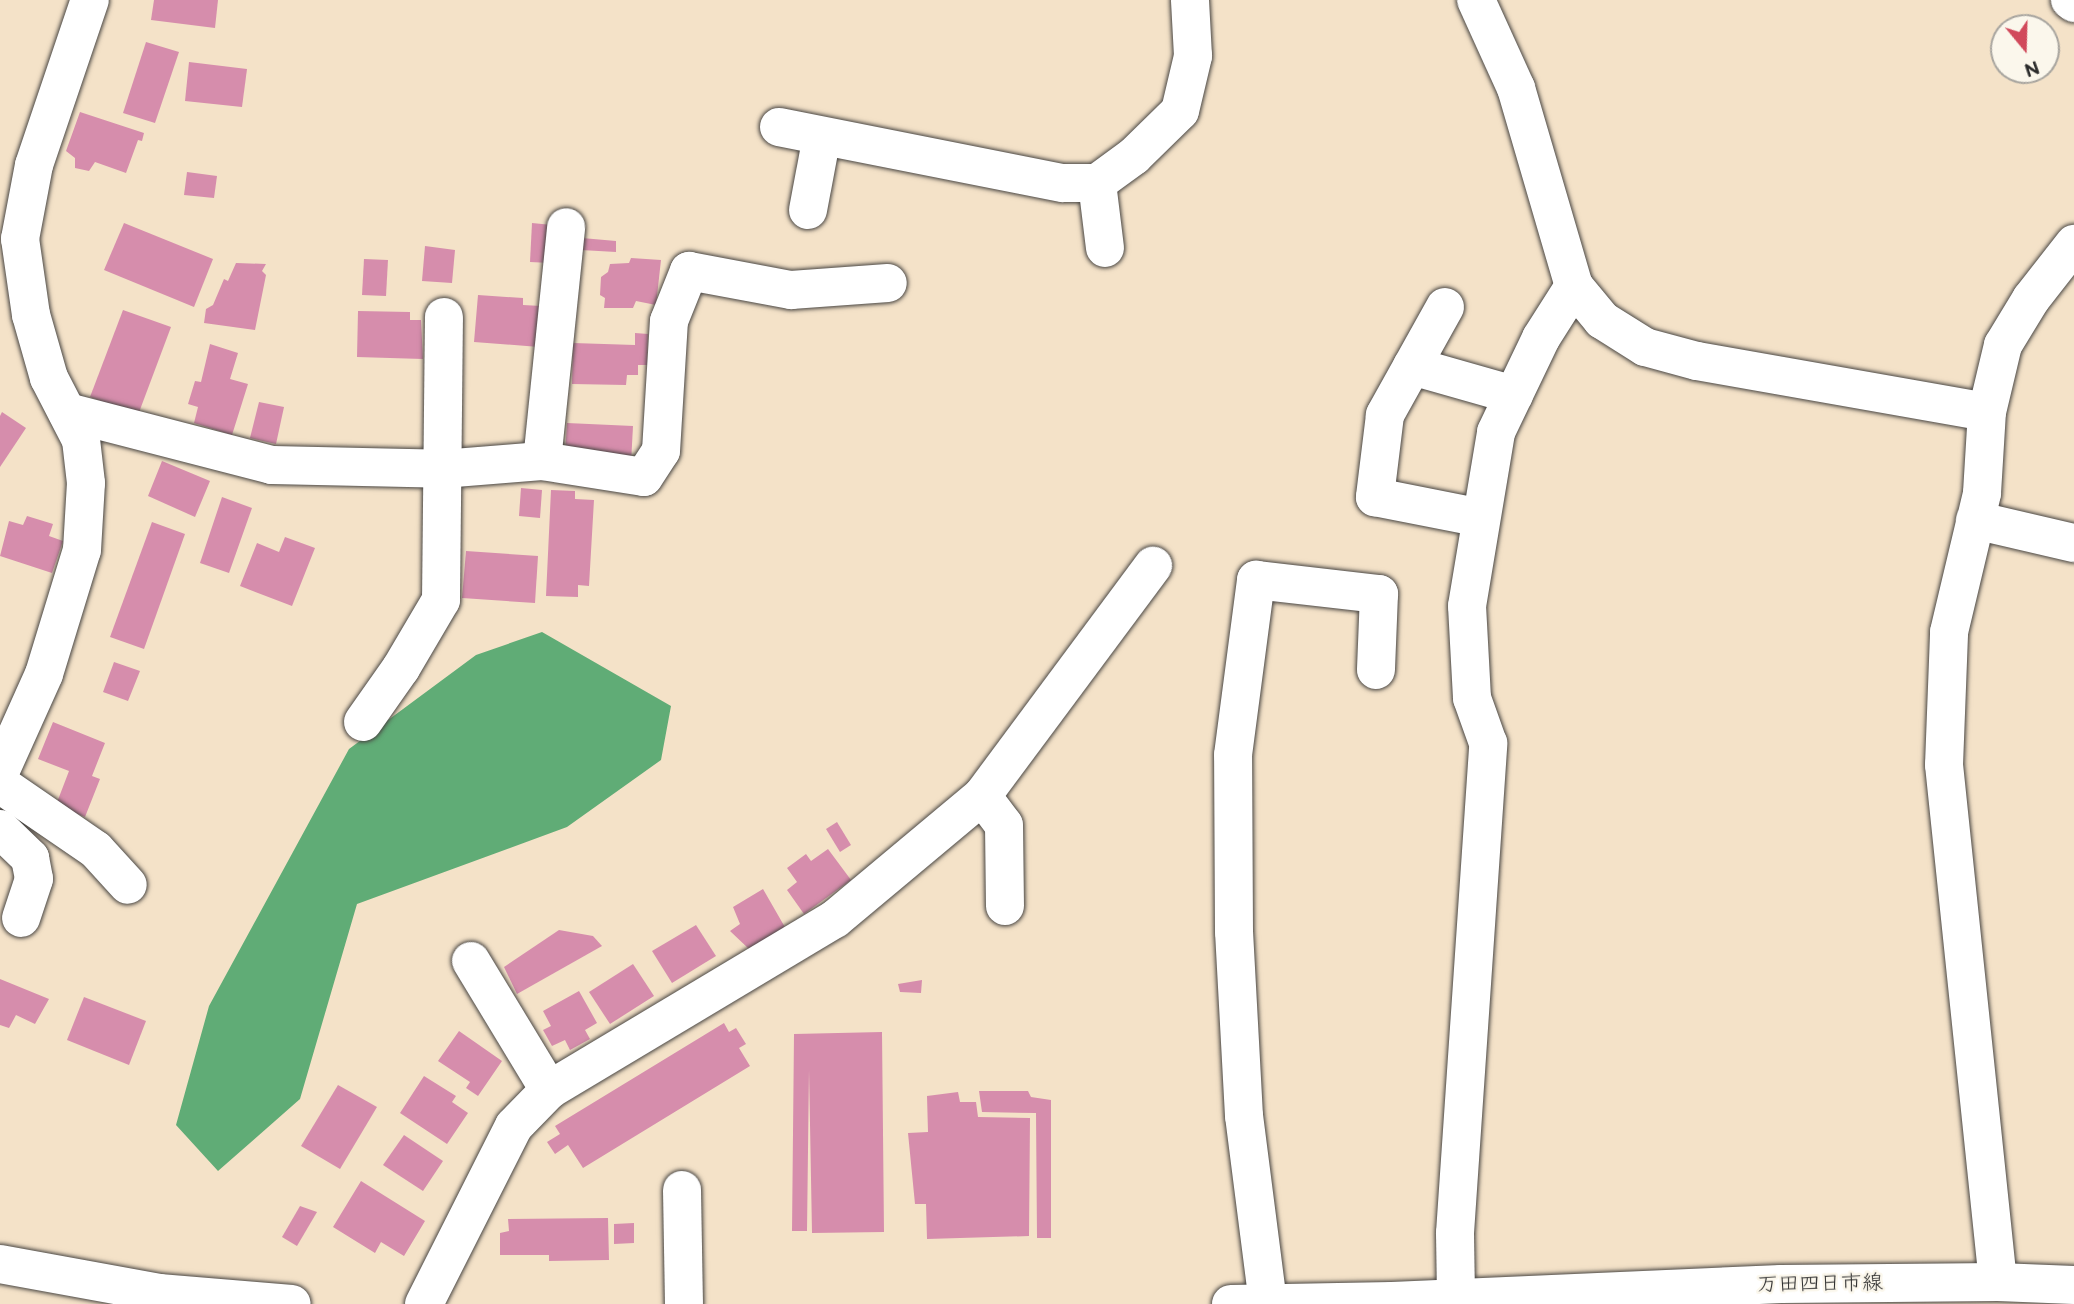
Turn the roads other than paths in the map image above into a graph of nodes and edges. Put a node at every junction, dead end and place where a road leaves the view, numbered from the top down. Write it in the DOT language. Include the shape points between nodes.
graph roads {
  1 [pos="90,0"];
  2 [pos="1190,0"];
  3 [pos="1476,0"];
  4 [pos="2070,0"];
  5 [pos="2074,3"];
  6 [pos="779,128"];
  7 [pos="822,136"];
  8 [pos="1097,183"];
  9 [pos="808,211"];
  10 [pos="566,227"];
  11 [pos="2074,244"];
  12 [pos="1105,248"];
  13 [pos="888,283"];
  14 [pos="1574,286"];
  15 [pos="1445,307"];
  16 [pos="444,317"];
  17 [pos="1412,366"];
  18 [pos="1514,395"];
  19 [pos="67,412"];
  20 [pos="1987,412"];
  21 [pos="542,461"];
  22 [pos="443,469"];
  23 [pos="1481,518"];
  24 [pos="1976,520"];
  25 [pos="2074,543"];
  26 [pos="1153,566"];
  27 [pos="1376,670"];
  28 [pos="363,722"];
  29 [pos="0,772"];
  30 [pos="0,784"];
  31 [pos="982,796"];
  32 [pos="0,829"];
  33 [pos="128,884"];
  34 [pos="1005,906"];
  35 [pos="22,918"];
  36 [pos="471,961"];
  37 [pos="549,1090"];
  38 [pos="682,1191"];
  39 [pos="0,1264"];
  40 [pos="1998,1282"];
  41 [pos="2074,1285"];
  42 [pos="1928,1293"];
  43 [pos="1781,1294"];
  44 [pos="1456,1297"];
  45 [pos="1562,1298"];
  46 [pos="159,1299"];
  47 [pos="1268,1303"];
  48 [pos="292,1304"];
  49 [pos="424,1304"];
  50 [pos="684,1304"];
  51 [pos="1231,1304"];
  1 -- 19 [label="street" via="34,165 20,239 31,315 49,378"];
  2 -- 8 [label="street" via="1193,56 1180,111 1134,156"];
  3 -- 14 [label="street" via="1516,88"];
  4 -- 5 [label="street"];
  6 -- 7 [label="street"];
  7 -- 8 [label="street" via="1063,183"];
  7 -- 9 [label="street"];
  8 -- 12 [label="street"];
  10 -- 21 [label="street"];
  11 -- 20 [label="street" via="2031,299 2003,345"];
  13 -- 21 [label="street" via="791,290 688,271 669,321 661,451 644,477"];
  14 -- 18 [label="street" via="1541,338"];
  14 -- 20 [label="street" via="1602,320 1645,347 1697,361"];
  15 -- 17 [label="street"];
  16 -- 22 [label="street"];
  17 -- 18 [label="street"];
  17 -- 23 [label="street" via="1385,415 1375,497"];
  18 -- 23 [label="street" via="1496,432"];
  19 -- 22 [label="street" via="272,465"];
  19 -- 29 [label="street" via="81,440 86,483 82,550 44,674"];
  20 -- 24 [label="street"];
  21 -- 22 [label="street"];
  22 -- 28 [label="street" via="441,600"];
  23 -- 44 [label="street" via="1467,606 1472,698 1488,743 1455,1233"];
  24 -- 25 [label="street"];
  24 -- 40 [label="street" via="1949,632 1944,765"];
  26 -- 31 [label="street"];
  27 -- 47 [label="street" via="1379,594 1256,580 1233,755 1234,932 1244,1116"];
  30 -- 33 [label="street" via="96,850"];
  31 -- 34 [label="street" via="1004,825"];
  31 -- 37 [label="street" via="835,919"];
  32 -- 35 [label="street" via="30,858 34,879"];
  36 -- 37 [label="street"];
  37 -- 49 [label="street" via="514,1126"];
  38 -- 50 [label="street"];
  39 -- 46 [label="street"];
  40 -- 41 [label="street, 万田四日市線"];
  40 -- 42 [label="street, 万田四日市線"];
  42 -- 43 [label="street, 万田四日市線"];
  43 -- 45 [label="street, 万田四日市線"];
  44 -- 45 [label="street, 万田四日市線"];
  44 -- 47 [label="street, 万田四日市線"];
  46 -- 48 [label="street"];
  47 -- 51 [label="street, 万田四日市線"];
}
